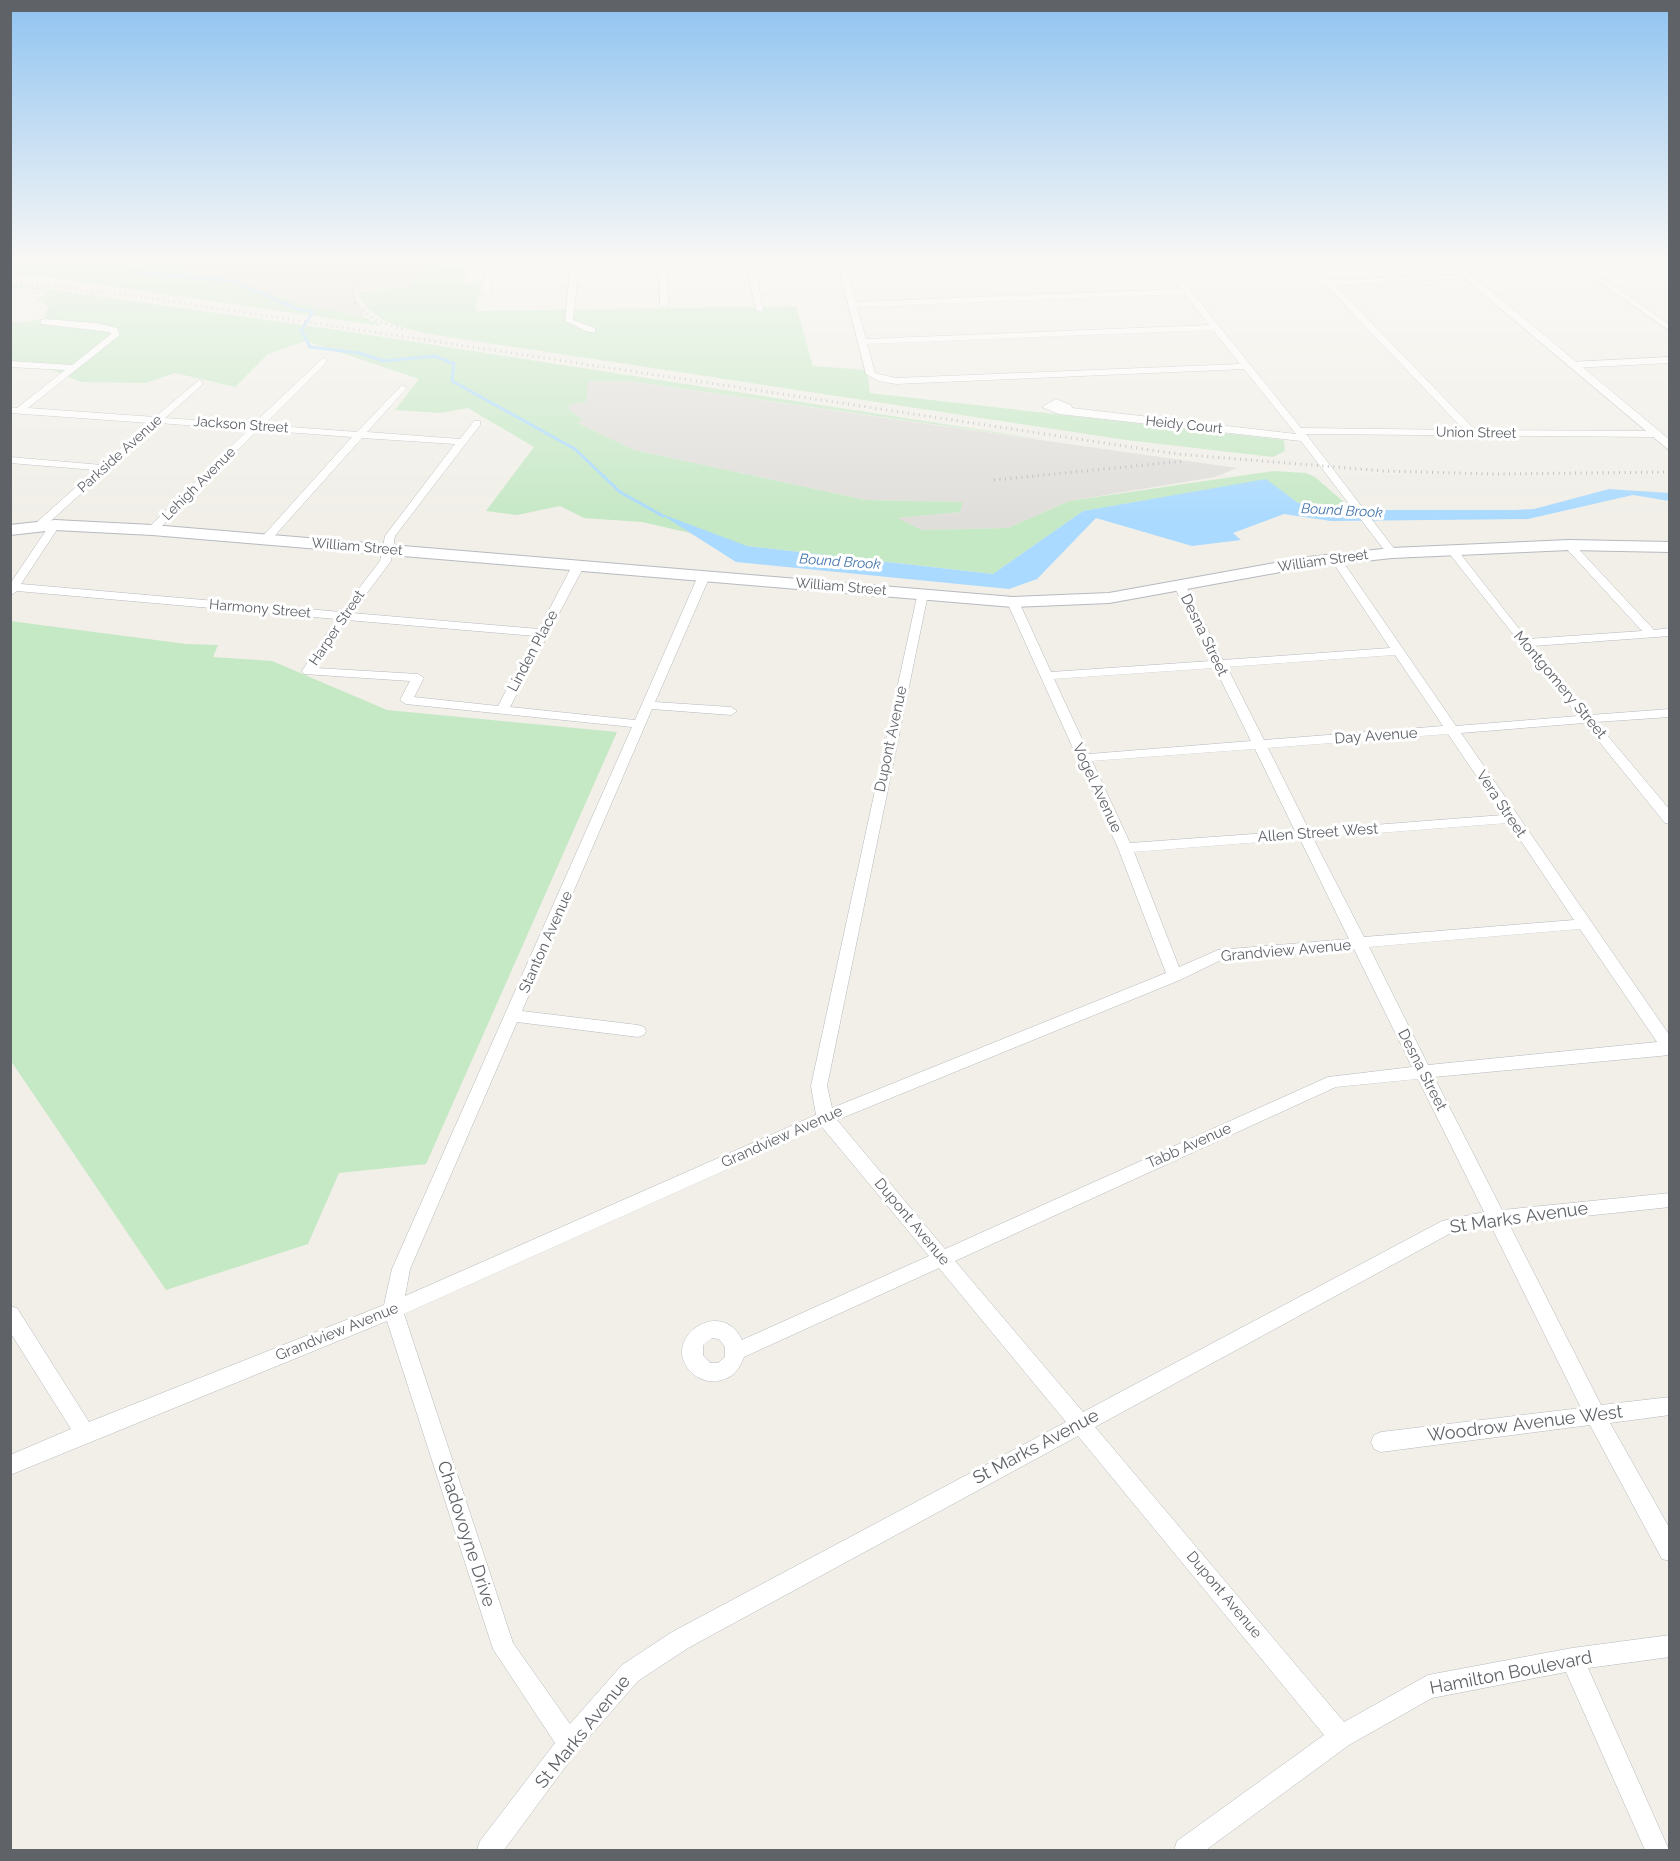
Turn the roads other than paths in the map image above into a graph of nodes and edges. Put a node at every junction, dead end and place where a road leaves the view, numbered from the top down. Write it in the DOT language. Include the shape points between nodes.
graph roads {
  1 [pos="99,348"];
  2 [pos="864,348"];
  3 [pos="1233,348"];
  4 [pos="1391,348"];
  5 [pos="1552,348"];
  6 [pos="1670,360"];
  7 [pos="323,361"];
  8 [pos="10,364"];
  9 [pos="1572,365"];
  10 [pos="1247,366"];
  11 [pos="73,368"];
  12 [pos="199,383"];
  13 [pos="402,387"];
  14 [pos="15,410"];
  15 [pos="1065,410"];
  16 [pos="159,419"];
  17 [pos="477,423"];
  18 [pos="257,426"];
  19 [pos="1473,433"];
  20 [pos="1654,434"];
  21 [pos="360,435"];
  22 [pos="1301,435"];
  23 [pos="462,442"];
  24 [pos="1670,447"];
  25 [pos="10,460"];
  26 [pos="104,468"];
  27 [pos="48,525"];
  28 [pos="10,530"];
  29 [pos="152,530"];
  30 [pos="266,539"];
  31 [pos="1569,545"];
  32 [pos="1670,547"];
  33 [pos="388,550"];
  34 [pos="1452,550"];
  35 [pos="1392,553"];
  36 [pos="1335,558"];
  37 [pos="578,566"];
  38 [pos="704,576"];
  39 [pos="1180,586"];
  40 [pos="12,590"];
  41 [pos="922,594"];
  42 [pos="1013,602"];
  43 [pos="343,617"];
  44 [pos="1670,632"];
  45 [pos="542,633"];
  46 [pos="1651,633"];
  47 [pos="1524,643"];
  48 [pos="1397,651"];
  49 [pos="1218,665"];
  50 [pos="1046,676"];
  51 [pos="650,705"];
  52 [pos="503,708"];
  53 [pos="731,711"];
  54 [pos="1670,713"];
  55 [pos="1590,720"];
  56 [pos="641,724"];
  57 [pos="1451,730"];
  58 [pos="1259,745"];
  59 [pos="1082,758"];
  60 [pos="1664,806"];
  61 [pos="1511,819"];
  62 [pos="1670,820"];
  63 [pos="1304,835"];
  64 [pos="1125,848"];
  65 [pos="1582,924"];
  66 [pos="1359,944"];
  67 [pos="1175,976"];
  68 [pos="514,1016"];
  69 [pos="638,1031"];
  70 [pos="1669,1048"];
  71 [pos="1423,1072"];
  72 [pos="825,1118"];
  73 [pos="1670,1200"];
  74 [pos="1496,1218"];
  75 [pos="943,1258"];
  76 [pos="393,1310"];
  77 [pos="10,1314"];
  78 [pos="738,1351"];
  79 [pos="1670,1406"];
  80 [pos="1596,1415"];
  81 [pos="1082,1422"];
  82 [pos="85,1433"];
  83 [pos="1381,1442"];
  84 [pos="10,1465"];
  85 [pos="1670,1551"];
  86 [pos="1670,1646"];
  87 [pos="1572,1659"];
  88 [pos="1341,1737"];
  89 [pos="569,1743"];
  90 [pos="489,1851"];
  91 [pos="1186,1851"];
  92 [pos="1657,1851"];
  1 -- 11 [label="street"];
  2 -- 10 [label="street" via="871,374 896,381"];
  3 -- 10 [label="street"];
  4 -- 19 [label="street"];
  5 -- 9 [label="street"];
  6 -- 9 [label="street"];
  7 -- 18 [label="street, Lehigh Avenue"];
  8 -- 11 [label="street"];
  9 -- 20 [label="street"];
  10 -- 22 [label="street"];
  11 -- 14 [label="street"];
  12 -- 16 [label="street, Parkside Avenue"];
  13 -- 21 [label="street"];
  14 -- 16 [label="street, Jackson Street"];
  15 -- 22 [label="street, Heidy Court"];
  16 -- 18 [label="street, Jackson Street"];
  16 -- 26 [label="street, Parkside Avenue"];
  17 -- 23 [label="street, Harper Street"];
  18 -- 21 [label="street, Jackson Street"];
  18 -- 29 [label="street, Lehigh Avenue"];
  19 -- 20 [label="street, Union Street"];
  19 -- 22 [label="street, Union Street"];
  20 -- 24 [label="street"];
  21 -- 23 [label="street, Jackson Street"];
  21 -- 30 [label="street"];
  22 -- 35 [label="street"];
  23 -- 33 [label="street, Harper Street" via="390,536"];
  25 -- 26 [label="street"];
  26 -- 27 [label="street, Parkside Avenue"];
  27 -- 28 [label="main road, William Street"];
  27 -- 29 [label="main road, William Street"];
  27 -- 40 [label="street, Parkside Avenue"];
  29 -- 30 [label="main road, William Street"];
  30 -- 33 [label="main road, William Street"];
  31 -- 32 [label="main road, William Street"];
  31 -- 34 [label="main road, William Street"];
  31 -- 46 [label="street"];
  33 -- 37 [label="main road, William Street"];
  33 -- 43 [label="street, Harper Street"];
  34 -- 35 [label="main road, William Street"];
  34 -- 47 [label="street, Montgomery Street"];
  35 -- 36 [label="main road, William Street"];
  36 -- 39 [label="main road, William Street"];
  36 -- 48 [label="street, Vera Street"];
  37 -- 38 [label="main road, William Street"];
  37 -- 45 [label="street, Linden Place"];
  38 -- 41 [label="main road, William Street"];
  38 -- 51 [label="street, Stanton Avenue"];
  39 -- 42 [label="main road, William Street" via="1109,598"];
  39 -- 49 [label="street, Desna Street"];
  40 -- 43 [label="street, Harmony Street"];
  41 -- 42 [label="main road, William Street"];
  41 -- 72 [label="street, Dupont Avenue" via="819,1086"];
  42 -- 50 [label="street, Vogel Avenue"];
  43 -- 45 [label="street, Harmony Street"];
  43 -- 52 [label="street, Harper Street" via="308,671 418,678 406,700"];
  44 -- 46 [label="street"];
  45 -- 52 [label="street, Linden Place"];
  46 -- 47 [label="street"];
  47 -- 55 [label="street, Montgomery Street"];
  48 -- 49 [label="street"];
  48 -- 57 [label="street, Vera Street"];
  49 -- 50 [label="street"];
  49 -- 58 [label="street, Desna Street"];
  50 -- 59 [label="street, Vogel Avenue"];
  51 -- 53 [label="street"];
  51 -- 56 [label="street, Stanton Avenue"];
  52 -- 56 [label="street, Linden Place"];
  54 -- 55 [label="street, Day Avenue"];
  55 -- 57 [label="street, Day Avenue"];
  55 -- 60 [label="street, Montgomery Street"];
  56 -- 68 [label="street, Stanton Avenue"];
  57 -- 58 [label="street, Day Avenue"];
  57 -- 61 [label="street, Vera Street"];
  58 -- 59 [label="street, Day Avenue"];
  58 -- 63 [label="street, Desna Street"];
  59 -- 64 [label="street, Vogel Avenue"];
  60 -- 62 [label="street, Montgomery Street"];
  61 -- 63 [label="street, Allen Street West"];
  61 -- 65 [label="street, Vera Street"];
  63 -- 64 [label="street, Allen Street West"];
  63 -- 66 [label="street, Desna Street"];
  64 -- 67 [label="street, Vogel Avenue"];
  65 -- 66 [label="street, Grandview Avenue"];
  65 -- 70 [label="street, Vera Street"];
  66 -- 67 [label="street, Grandview Avenue" via="1218,955"];
  66 -- 71 [label="street, Desna Street"];
  67 -- 72 [label="street, Grandview Avenue"];
  68 -- 69 [label="street"];
  68 -- 76 [label="street, Stanton Avenue" via="401,1269"];
  70 -- 71 [label="street, Tabb Avenue"];
  71 -- 74 [label="street, Desna Street"];
  71 -- 75 [label="street, Tabb Avenue" via="1334,1081"];
  72 -- 75 [label="street, Dupont Avenue"];
  72 -- 76 [label="street, Grandview Avenue"];
  73 -- 74 [label="street, St Marks Avenue"];
  74 -- 80 [label="street, Desna Street"];
  74 -- 81 [label="street, St Marks Avenue" via="1448,1226"];
  75 -- 78 [label="street, Tabb Avenue"];
  75 -- 81 [label="street, Dupont Avenue"];
  76 -- 82 [label="street, Grandview Avenue"];
  76 -- 89 [label="street, Chadovoyne Drive" via="504,1648"];
  77 -- 82 [label="street"];
  79 -- 80 [label="street, Woodrow Avenue West"];
  80 -- 83 [label="street, Woodrow Avenue West"];
  80 -- 85 [label="street, Desna Street"];
  81 -- 88 [label="street, Dupont Avenue"];
  81 -- 89 [label="street, St Marks Avenue" via="680,1640 630,1673"];
  82 -- 84 [label="street, Grandview Avenue"];
  86 -- 87 [label="street, Hamilton Boulevard"];
  87 -- 88 [label="street, Hamilton Boulevard" via="1428,1686"];
  87 -- 92 [label="street"];
  88 -- 91 [label="street, Hamilton Boulevard"];
  89 -- 90 [label="street, St Marks Avenue"];
}
